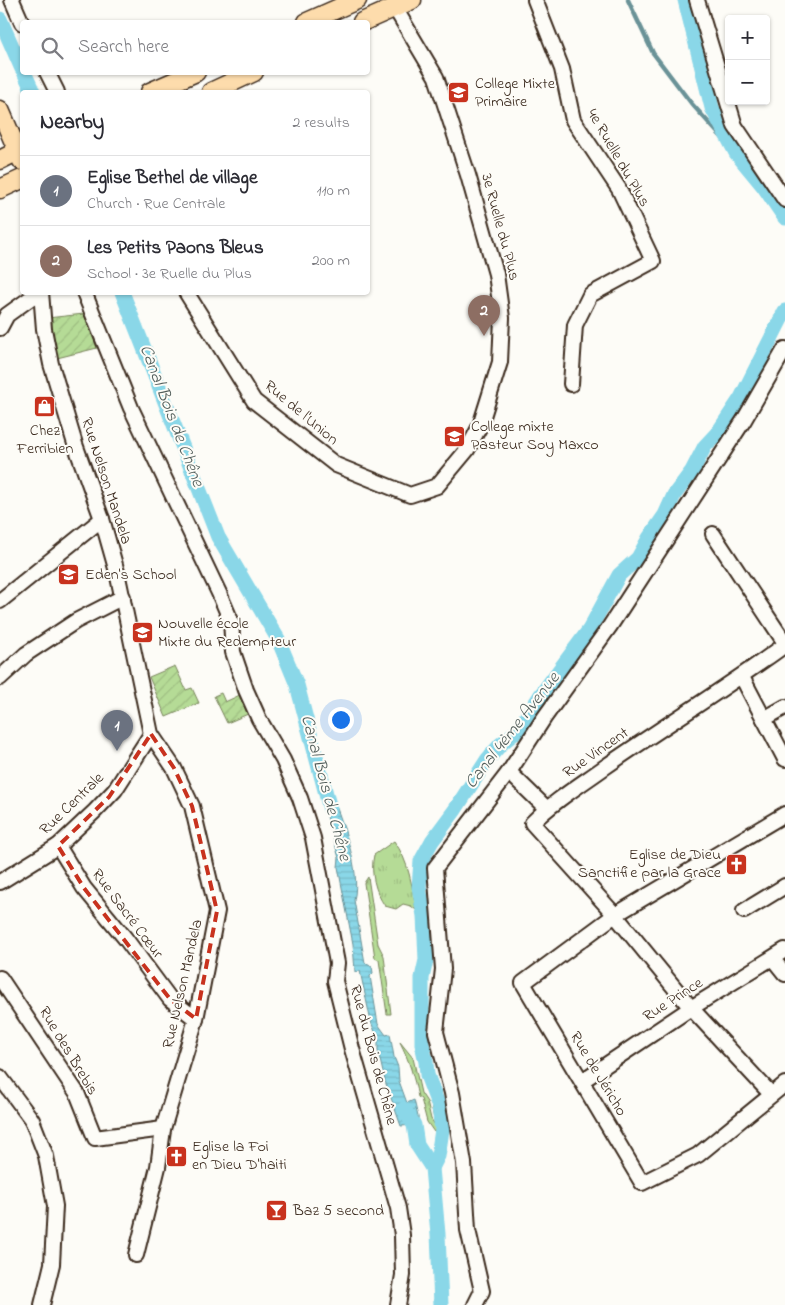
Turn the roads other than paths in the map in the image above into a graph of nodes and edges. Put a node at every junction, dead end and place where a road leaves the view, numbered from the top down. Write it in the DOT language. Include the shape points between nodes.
graph roads {
  1 [pos="12,0"];
  2 [pos="357,0"];
  3 [pos="412,0"];
  4 [pos="535,0"];
  5 [pos="697,0"];
  6 [pos="395,8"];
  7 [pos="21,20"];
  8 [pos="312,20"];
  9 [pos="367,20"];
  10 [pos="48,75"];
  11 [pos="189,75"];
  12 [pos="248,75"];
  13 [pos="56,90"];
  14 [pos="155,90"];
  15 [pos="215,90"];
  16 [pos="0,110"];
  17 [pos="20,152"];
  18 [pos="20,154"];
  19 [pos="0,160"];
  20 [pos="20,184"];
  21 [pos="0,189"];
  22 [pos="785,200"];
  23 [pos="36,295"];
  24 [pos="40,295"];
  25 [pos="85,295"];
  26 [pos="188,295"];
  27 [pos="0,328"];
  28 [pos="785,350"];
  29 [pos="571,384"];
  30 [pos="410,496"];
  31 [pos="102,519"];
  32 [pos="713,534"];
  33 [pos="123,597"];
  34 [pos="0,601"];
  35 [pos="785,644"];
  36 [pos="742,676"];
  37 [pos="0,678"];
  38 [pos="785,707"];
  39 [pos="764,719"];
  40 [pos="152,734"];
  41 [pos="785,759"];
  42 [pos="509,772"];
  43 [pos="546,808"];
  44 [pos="785,814"];
  45 [pos="58,846"];
  46 [pos="0,882"];
  47 [pos="785,886"];
  48 [pos="744,911"];
  49 [pos="615,915"];
  50 [pos="785,950"];
  51 [pos="773,959"];
  52 [pos="785,974"];
  53 [pos="0,978"];
  54 [pos="691,1008"];
  55 [pos="196,1019"];
  56 [pos="0,1077"];
  57 [pos="582,1081"];
  58 [pos="785,1084"];
  59 [pos="771,1094"];
  60 [pos="163,1129"];
  61 [pos="136,1255"];
  62 [pos="42,1305"];
  63 [pos="398,1305"];
  64 [pos="475,1305"];
  1 -- 7 [label="street"];
  2 -- 8 [label="main road"];
  3 -- 6 [label="main road"];
  4 -- 29 [label="street, 4e Ruelle du Plus" via="562,69 573,120 619,189 653,261 590,295 575,325"];
  5 -- 22 [label="street" via="735,126"];
  6 -- 9 [label="main road"];
  6 -- 30 [label="street, 3e Ruelle du Plus" via="436,77 496,274 502,318 500,362 480,426 467,450 437,486"];
  10 -- 13 [label="street"];
  11 -- 14 [label="main road"];
  12 -- 15 [label="main road"];
  16 -- 17 [label="main road"];
  18 -- 19 [label="main road"];
  20 -- 21 [label="main road"];
  23 -- 27 [label="street" via="7,315"];
  24 -- 31 [label="street, Rue Nelson Mandela" via="51,364"];
  25 -- 63 [label="street, Rue du Bois de Chêne" via="131,408 219,593 231,622 234,652 246,690 283,760 313,838 337,963 335,981 398,1208 403,1276"];
  26 -- 30 [label="street, Rue de l'Union" via="254,401 336,465"];
  28 -- 42 [label="street" via="744,420 610,626"];
  31 -- 33 [label="street, Rue Nelson Mandela"];
  31 -- 34 [label="street"];
  32 -- 35 [label="street"];
  33 -- 37 [label="street" via="76,621 26,654"];
  33 -- 40 [label="street, Rue Nelson Mandela"];
  35 -- 36 [label="street, Rue Vincent"];
  36 -- 39 [label="street"];
  36 -- 43 [label="street, Rue Vincent"];
  38 -- 39 [label="street"];
  39 -- 41 [label="street"];
  40 -- 45 [label="street, Rue Centrale" via="108,797"];
  40 -- 55 [label="street, Rue Nelson Mandela" via="174,768 192,806 217,911"];
  42 -- 43 [label="street"];
  42 -- 64 [label="street" via="435,868 443,969 436,1032 452,1093 464,1163 468,1230 482,1291"];
  43 -- 49 [label="street, Rue Vincent" via="532,823"];
  44 -- 49 [label="street"];
  45 -- 46 [label="street, Rue Centrale"];
  45 -- 55 [label="street, Rue Sacré Cœur" via="84,888 170,999"];
  47 -- 48 [label="street"];
  49 -- 54 [label="street"];
  49 -- 57 [label="street, Rue de Jéricho" via="524,982"];
  50 -- 51 [label="street, Rue Prince"];
  51 -- 52 [label="street"];
  51 -- 54 [label="street, Rue Prince"];
  53 -- 60 [label="street, Rue des Brebis" via="76,1094 94,1138"];
  54 -- 57 [label="street, Rue Prince"];
  54 -- 59 [label="street"];
  55 -- 60 [label="street, Rue Nelson Mandela"];
  56 -- 62 [label="street" via="32,1120 46,1156 51,1182 55,1206 52,1264"];
  57 -- 59 [label="street, Rue de Jéricho" via="642,1183 698,1155"];
  58 -- 59 [label="street"];
  60 -- 61 [label="street, Rue Nelson Mandela" via="158,1167"];
}
